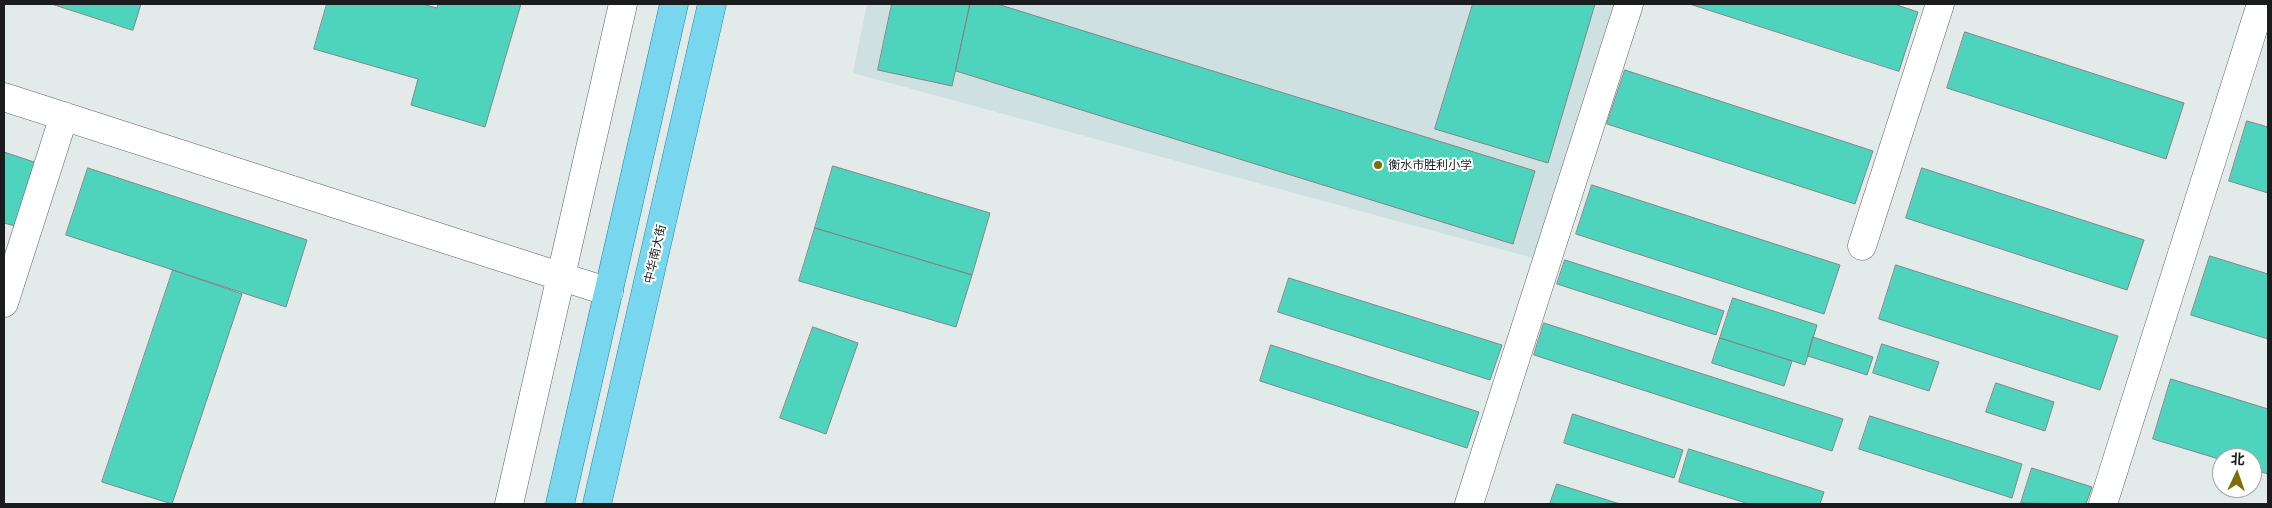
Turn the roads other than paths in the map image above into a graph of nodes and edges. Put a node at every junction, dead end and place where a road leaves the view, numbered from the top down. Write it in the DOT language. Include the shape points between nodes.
graph roads {
  1 [pos="623,4"];
  2 [pos="674,4"];
  3 [pos="712,4"];
  4 [pos="1629,4"];
  5 [pos="1940,4"];
  6 [pos="2261,4"];
  7 [pos="4,96"];
  8 [pos="64,116"];
  9 [pos="1862,246"];
  10 [pos="561,276"];
  11 [pos="609,292"];
  12 [pos="5,294"];
  13 [pos="509,504"];
  14 [pos="560,504"];
  15 [pos="597,504"];
  16 [pos="1469,504"];
  17 [pos="2103,504"];
  1 -- 10 [label="street"];
  2 -- 11 [label="main road"];
  3 -- 15 [label="main road, 中华南大街"];
  4 -- 16 [label="street"];
  5 -- 9 [label="street"];
  6 -- 17 [label="street"];
  7 -- 8 [label="street"];
  8 -- 10 [label="street"];
  8 -- 12 [label="street"];
  10 -- 11 [label="street"];
  10 -- 13 [label="street"];
  11 -- 14 [label="main road"];
}
